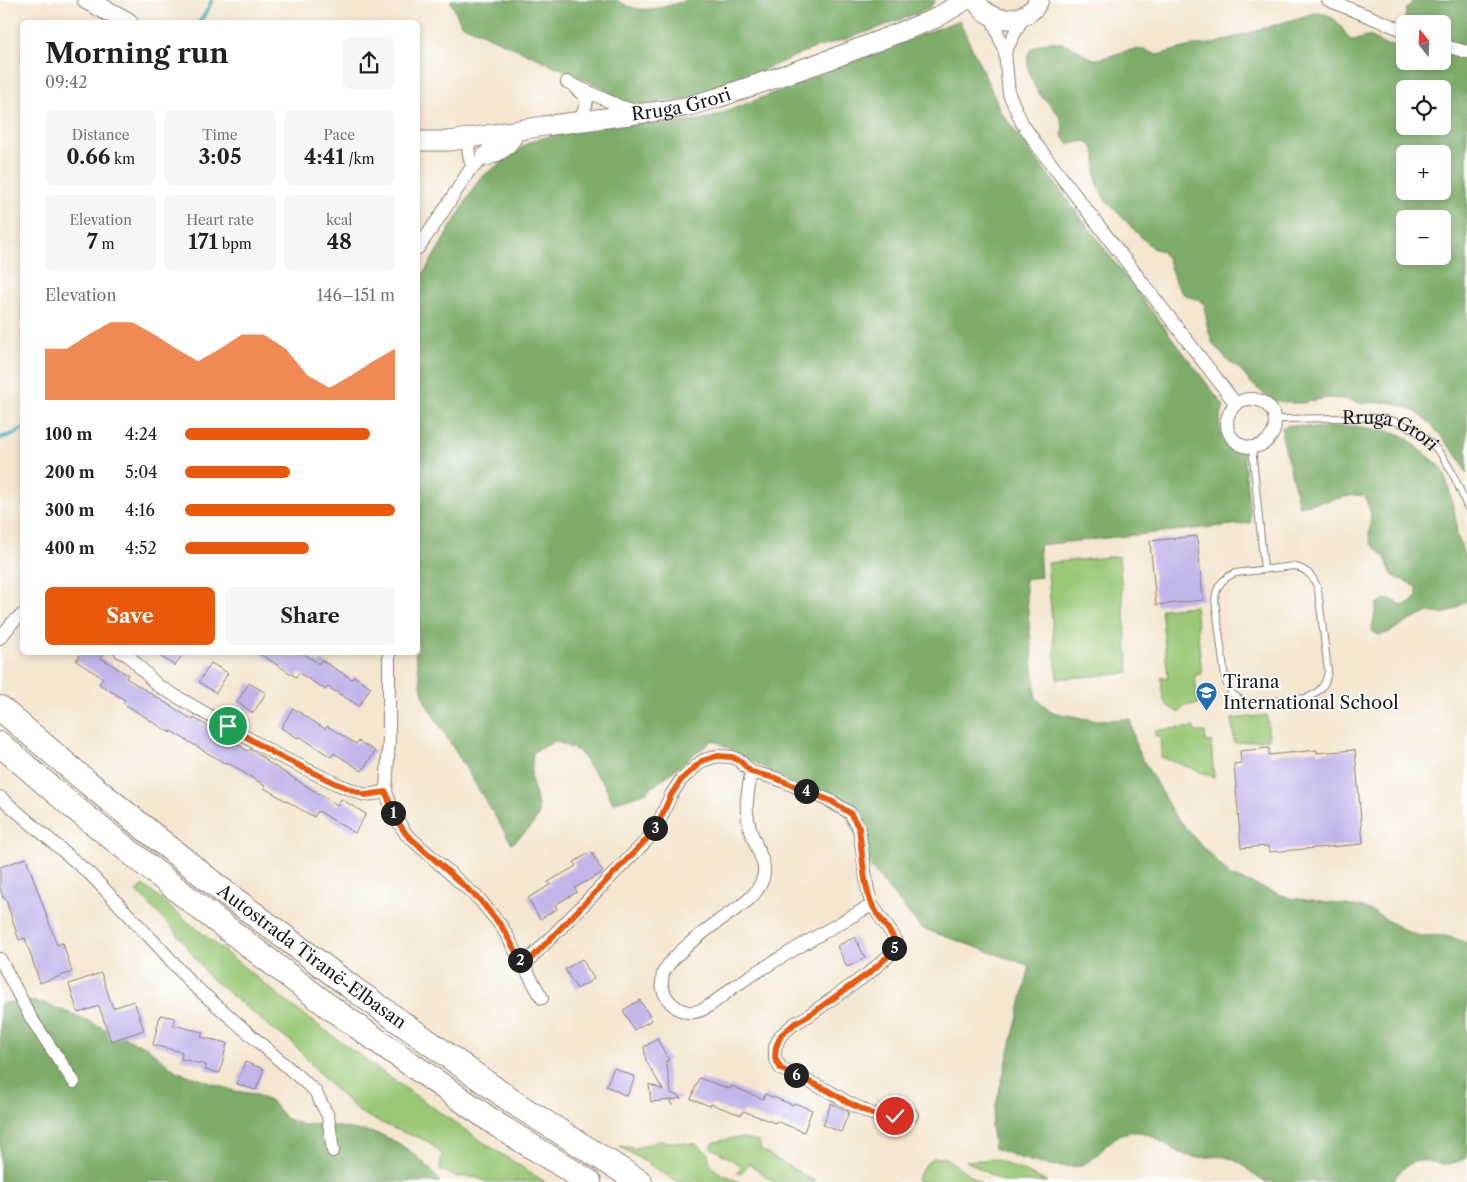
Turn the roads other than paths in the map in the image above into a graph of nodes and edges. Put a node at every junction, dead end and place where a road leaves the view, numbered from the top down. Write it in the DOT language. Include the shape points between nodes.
graph roads {
  1 [pos="87,0"];
  2 [pos="966,0"];
  3 [pos="1039,0"];
  4 [pos="1328,0"];
  5 [pos="984,9"];
  6 [pos="1023,17"];
  7 [pos="934,19"];
  8 [pos="124,20"];
  9 [pos="1396,27"];
  10 [pos="1451,47"];
  11 [pos="1006,52"];
  12 [pos="1467,52"];
  13 [pos="587,100"];
  14 [pos="641,113"];
  15 [pos="614,116"];
  16 [pos="579,121"];
  17 [pos="515,131"];
  18 [pos="488,135"];
  19 [pos="468,138"];
  20 [pos="420,140"];
  21 [pos="480,162"];
  22 [pos="420,245"];
  23 [pos="1236,404"];
  24 [pos="1274,419"];
  25 [pos="1252,447"];
  26 [pos="1467,507"];
  27 [pos="1264,569"];
  28 [pos="20,617"];
  29 [pos="0,638"];
  30 [pos="130,655"];
  31 [pos="388,655"];
  32 [pos="0,708"];
  33 [pos="0,744"];
  34 [pos="751,772"];
  35 [pos="386,792"];
  36 [pos="0,797"];
  37 [pos="872,905"];
  38 [pos="0,960"];
  39 [pos="524,966"];
  40 [pos="542,998"];
  41 [pos="74,1082"];
  42 [pos="912,1115"];
  43 [pos="333,1151"];
  44 [pos="589,1182"];
  45 [pos="640,1182"];
  1 -- 8 [label="main road"];
  2 -- 7 [label="main road, Rruga Grori"];
  3 -- 6 [label="main road"];
  4 -- 9 [label="street"];
  5 -- 6 [label="main road, Rruga Grori" via="1007,20"];
  5 -- 7 [label="main road, Rruga Grori"];
  5 -- 11 [label="street"];
  6 -- 11 [label="street"];
  7 -- 14 [label="main road, Rruga Grori" via="717,98"];
  10 -- 12 [label="street"];
  11 -- 23 [label="street" via="1009,94 1022,123"];
  13 -- 14 [label="street" via="567,82"];
  13 -- 15 [label="street"];
  13 -- 16 [label="street"];
  14 -- 15 [label="main road, Rruga Grori"];
  15 -- 16 [label="main road, Rruga Grori"];
  16 -- 17 [label="main road, Rruga Grori"];
  17 -- 18 [label="main road, Rruga Grori"];
  17 -- 21 [label="main road" via="508,144"];
  18 -- 19 [label="main road, Rruga Grori"];
  18 -- 21 [label="street" via="490,143"];
  19 -- 20 [label="main road, Rruga Grori"];
  19 -- 21 [label="street" via="469,156"];
  21 -- 22 [label="street"];
  23 -- 24 [label="street" via="1251,399 1259,401 1271,411"];
  23 -- 25 [label="street" via="1228,417 1228,432 1238,443"];
  24 -- 25 [label="street" via="1272,434 1267,441"];
  24 -- 26 [label="lane, Rruga Grori" via="1386,419 1411,428 1434,446 1446,461"];
  25 -- 27 [label="lane"];
  27 -- 27 [label="lane" via="1235,572 1227,576 1216,591 1227,687 1239,700 1248,703 1307,698 1322,688 1328,671 1318,590 1310,574 1302,569 1294,566"];
  28 -- 29 [label="street"];
  30 -- 35 [label="street" via="157,686 275,754 365,795"];
  31 -- 35 [label="street"];
  32 -- 45 [label="highway, Autostrada Tiranë-Elbasan" via="211,882 351,987 519,1106"];
  33 -- 44 [label="highway, Autostrada Tiranë-Elbasan" via="170,884 332,1008 499,1126"];
  34 -- 37 [label="street" via="775,778 831,801 850,813 859,828"];
  34 -- 37 [label="street" via="746,811 755,845 763,860 763,877 747,902 670,961 662,984 672,1004 685,1012 707,1007 795,948"];
  34 -- 39 [label="street" via="732,757 717,756 702,761 681,780 646,840"];
  35 -- 39 [label="street" via="394,816 406,834 480,900 502,927"];
  36 -- 43 [label="street" via="91,875 191,982 315,1091 328,1116"];
  37 -- 42 [label="street" via="893,935 896,943 893,952 869,973 781,1035 775,1058 781,1069 872,1114"];
  38 -- 41 [label="street" via="31,1018"];
  39 -- 40 [label="street"];
}
